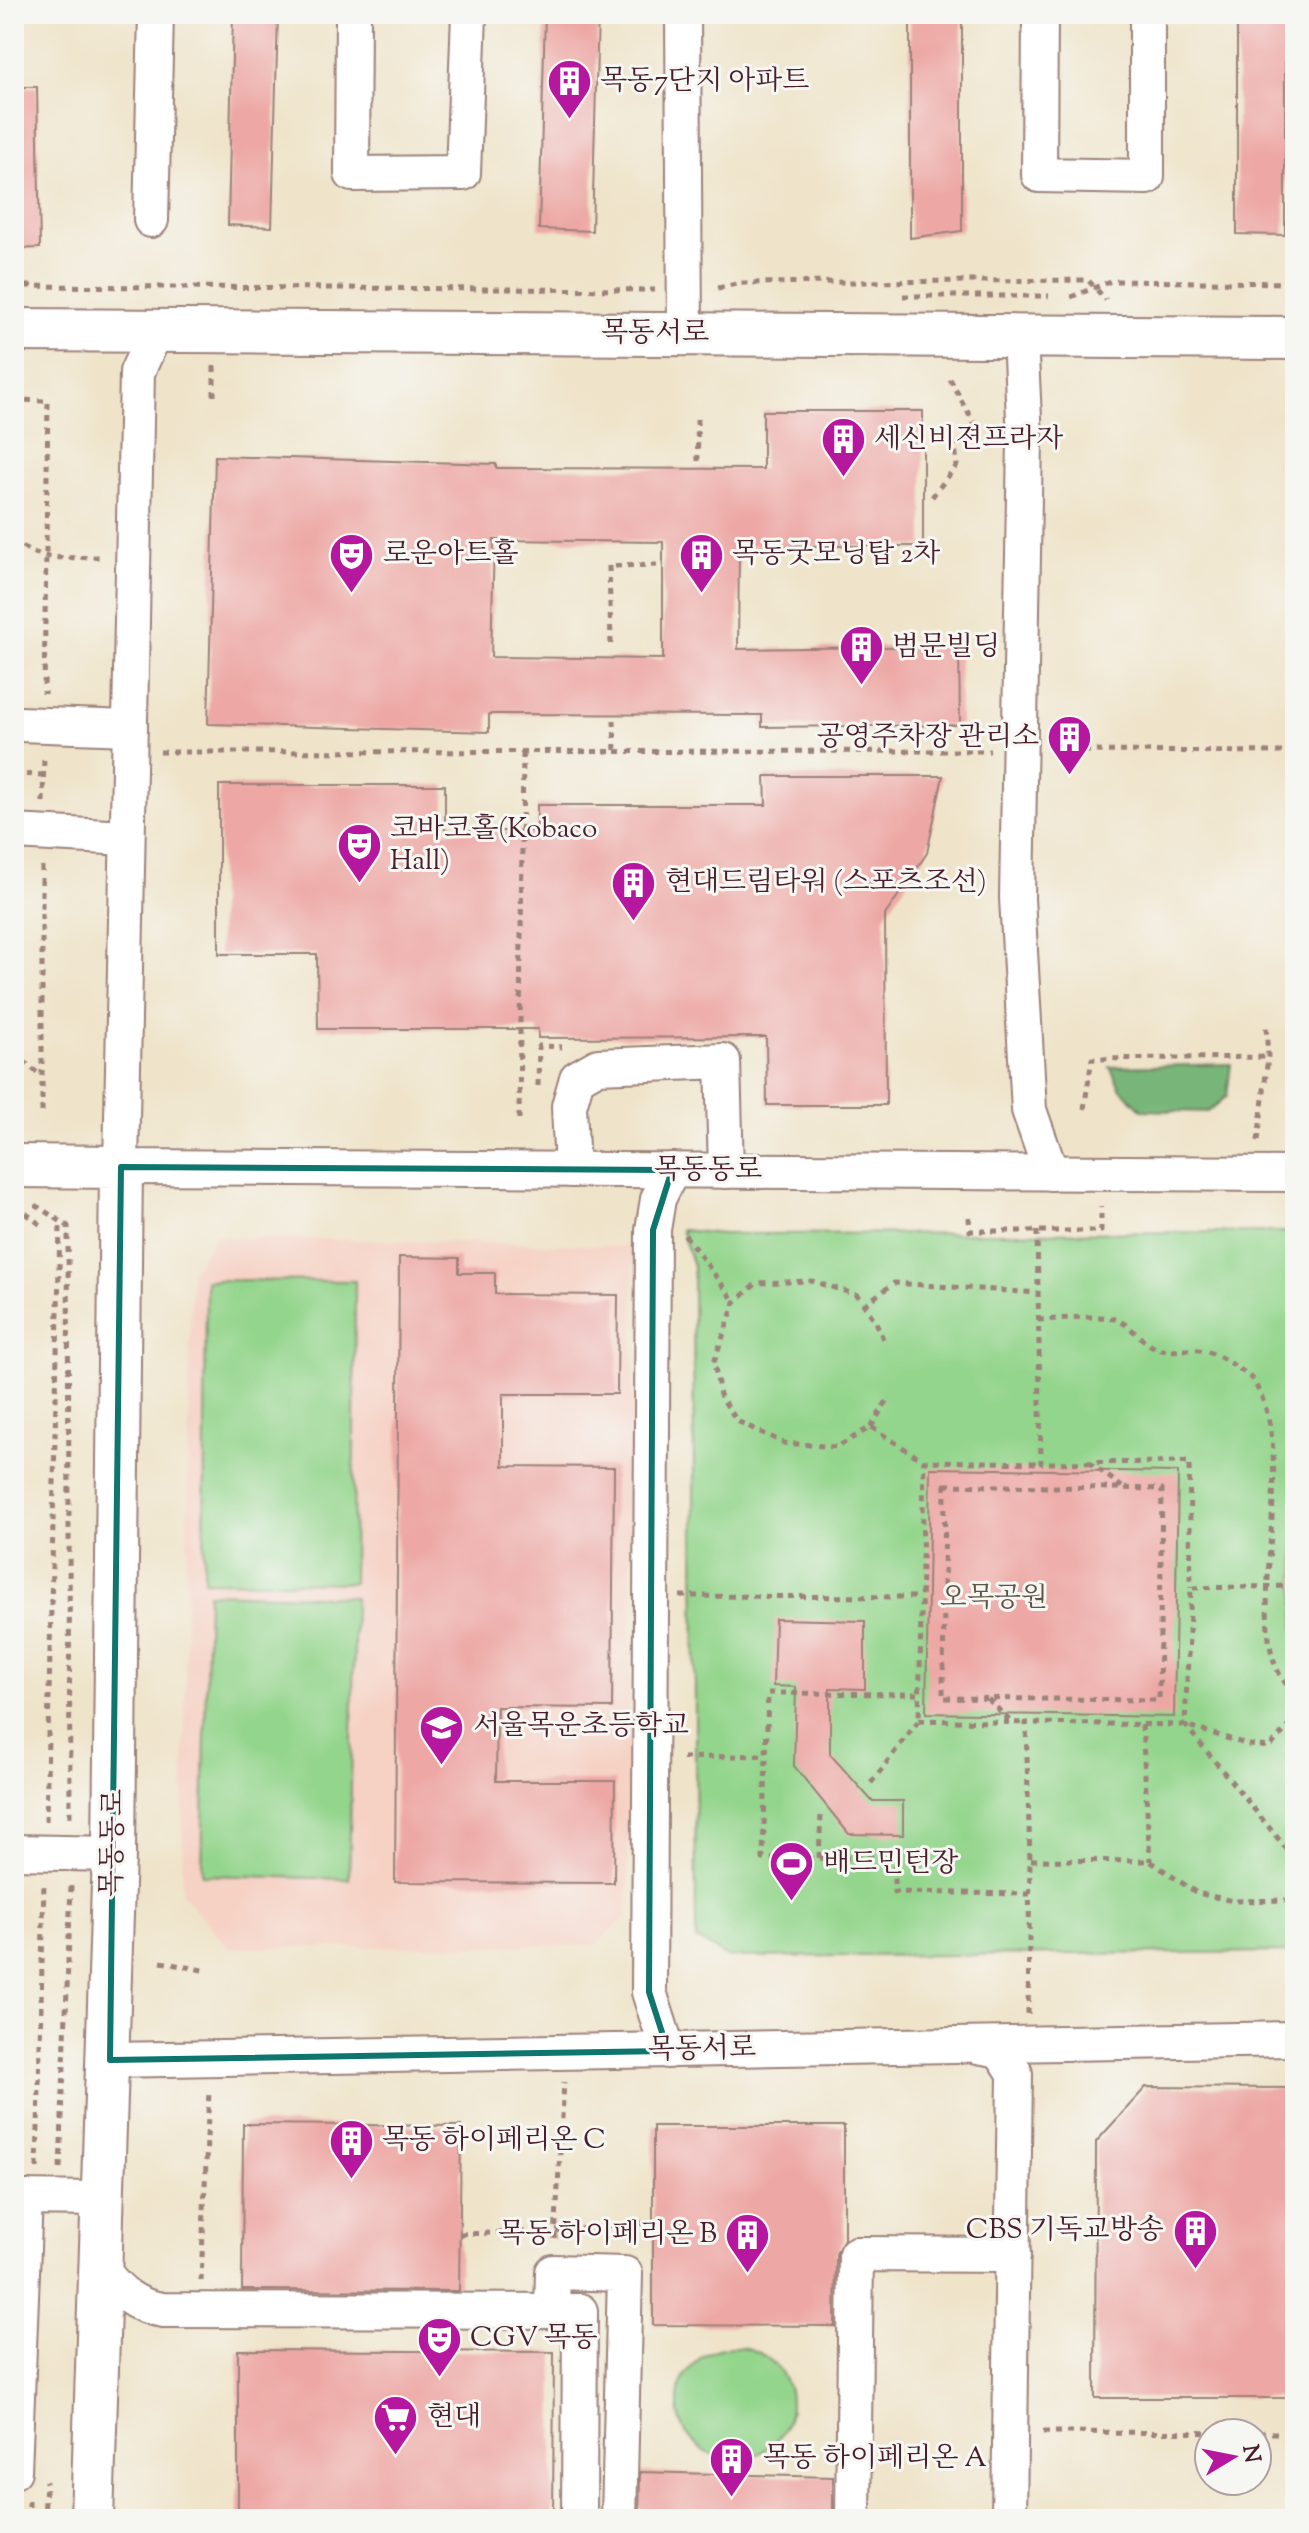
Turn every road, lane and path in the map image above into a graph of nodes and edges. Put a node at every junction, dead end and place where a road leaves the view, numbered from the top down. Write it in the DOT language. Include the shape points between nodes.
graph roads {
  1 [pos="156,14"];
  2 [pos="353,14"];
  3 [pos="469,14"];
  4 [pos="683,14"];
  5 [pos="1040,14"];
  6 [pos="1147,14"];
  7 [pos="151,220"];
  8 [pos="14,330"];
  9 [pos="156,331"];
  10 [pos="685,334"];
  11 [pos="1020,337"];
  12 [pos="1295,338"];
  13 [pos="950,379"];
  14 [pos="14,400"];
  15 [pos="697,419"];
  16 [pos="939,430"];
  17 [pos="983,440"];
  18 [pos="698,463"];
  19 [pos="932,497"];
  20 [pos="14,538"];
  21 [pos="46,557"];
  22 [pos="133,557"];
  23 [pos="657,565"];
  24 [pos="611,644"];
  25 [pos="614,720"];
  26 [pos="32,725"];
  27 [pos="129,740"];
  28 [pos="1019,751"];
  29 [pos="1072,751"];
  30 [pos="523,752"];
  31 [pos="1295,752"];
  32 [pos="615,753"];
  33 [pos="14,774"];
  34 [pos="43,775"];
  35 [pos="28,833"];
  36 [pos="127,838"];
  37 [pos="1266,1026"];
  38 [pos="14,1053"];
  39 [pos="1268,1057"];
  40 [pos="42,1076"];
  41 [pos="1084,1109"];
  42 [pos="42,1112"];
  43 [pos="519,1119"];
  44 [pos="14,1166"];
  45 [pos="121,1167"];
  46 [pos="572,1170"];
  47 [pos="672,1170"];
  48 [pos="726,1171"];
  49 [pos="1051,1173"];
  50 [pos="1100,1173"];
  51 [pos="1254,1174"];
  52 [pos="1295,1174"];
  53 [pos="14,1212"];
  54 [pos="969,1217"];
  55 [pos="41,1225"];
  56 [pos="681,1230"];
  57 [pos="1037,1231"];
  58 [pos="1038,1293"];
  59 [pos="735,1302"];
  60 [pos="864,1305"];
  61 [pos="1038,1320"];
  62 [pos="883,1339"];
  63 [pos="888,1399"];
  64 [pos="1276,1416"];
  65 [pos="871,1427"];
  66 [pos="924,1461"];
  67 [pos="1088,1461"];
  68 [pos="1041,1463"];
  69 [pos="1123,1488"];
  70 [pos="1280,1574"];
  71 [pos="1295,1586"];
  72 [pos="1279,1587"];
  73 [pos="1191,1588"];
  74 [pos="692,1596"];
  75 [pos="919,1597"];
  76 [pos="1295,1692"];
  77 [pos="918,1694"];
  78 [pos="987,1698"];
  79 [pos="1295,1719"];
  80 [pos="919,1720"];
  81 [pos="1011,1722"];
  82 [pos="1026,1723"];
  83 [pos="1142,1725"];
  84 [pos="1185,1725"];
  85 [pos="766,1755"];
  86 [pos="695,1758"];
  87 [pos="871,1783"];
  88 [pos="821,1815"];
  89 [pos="14,1852"];
  90 [pos="114,1854"];
  91 [pos="819,1858"];
  92 [pos="1295,1859"];
  93 [pos="1030,1860"];
  94 [pos="1150,1861"];
  95 [pos="1030,1894"];
  96 [pos="1295,1900"];
  97 [pos="161,1962"];
  98 [pos="207,1971"];
  99 [pos="1295,2039"];
  100 [pos="1027,2044"];
  101 [pos="971,2045"];
  102 [pos="668,2051"];
  103 [pos="110,2060"];
  104 [pos="565,2069"];
  105 [pos="209,2078"];
  106 [pos="19,2198"];
  107 [pos="104,2199"];
  108 [pos="653,2222"];
  109 [pos="555,2231"];
  110 [pos="460,2234"];
  111 [pos="1013,2255"];
  112 [pos="102,2270"];
  113 [pos="553,2272"];
  114 [pos="200,2311"];
  115 [pos="552,2311"];
  116 [pos="1010,2432"];
  117 [pos="1295,2433"];
  118 [pos="14,2471"];
  119 [pos="92,2519"];
  120 [pos="579,2519"];
  121 [pos="619,2519"];
  122 [pos="853,2519"];
  123 [pos="1009,2519"];
  1 -- 7 [label="street"];
  2 -- 3 [label="street" via="352,174 463,173"];
  4 -- 10 [label="street"];
  5 -- 6 [label="street" via="1039,175 1147,177"];
  8 -- 9 [label="main road, 목동서로"];
  9 -- 10 [label="main road, 목동서로"];
  9 -- 22 [label="street" via="137,372"];
  10 -- 11 [label="main road, 목동서로"];
  11 -- 12 [label="main road, 목동서로"];
  11 -- 28 [label="street" via="1025,439"];
  13 -- 17 [label="path"];
  14 -- 21 [label="path" via="48,401"];
  15 -- 18 [label="path"];
  16 -- 19 [label="path" via="955,444 957,465"];
  20 -- 21 [label="path" via="25,551"];
  21 -- 22 [label="path"];
  21 -- 26 [label="path"];
  22 -- 27 [label="street"];
  23 -- 24 [label="path" via="609,566"];
  25 -- 32 [label="path"];
  26 -- 27 [label="street"];
  26 -- 34 [label="path"];
  27 -- 30 [label="path"];
  27 -- 36 [label="street"];
  28 -- 32 [label="path"];
  28 -- 49 [label="street" via="1017,898 1029,1110"];
  29 -- 31 [label="path"];
  30 -- 32 [label="path"];
  30 -- 43 [label="path"];
  33 -- 34 [label="path"];
  34 -- 35 [label="path"];
  35 -- 36 [label="street"];
  35 -- 40 [label="path"];
  36 -- 45 [label="street"];
  37 -- 39 [label="path"];
  38 -- 40 [label="path"];
  39 -- 41 [label="path" via="1092,1059"];
  39 -- 51 [label="path"];
  40 -- 42 [label="path"];
  44 -- 45 [label="main road, 목동동로"];
  45 -- 46 [label="street, 목동동로"];
  45 -- 90 [label="main road, 목동동로"];
  46 -- 47 [label="street, 목동동로"];
  46 -- 48 [label="street" via="569,1106 577,1078 598,1066 723,1061"];
  47 -- 48 [label="street, 목동동로"];
  47 -- 102 [label="street" via="658,1199 653,1230 649,1961 649,1992"];
  48 -- 49 [label="street, 목동동로"];
  49 -- 50 [label="street, 목동동로"];
  50 -- 51 [label="street, 목동동로"];
  50 -- 57 [label="path" via="1101,1231"];
  51 -- 52 [label="street, 목동동로"];
  53 -- 55 [label="path" via="24,1212"];
  54 -- 57 [label="path" via="970,1231"];
  56 -- 59 [label="path"];
  57 -- 58 [label="path"];
  58 -- 60 [label="path" via="894,1283"];
  58 -- 61 [label="path"];
  59 -- 60 [label="path" via="757,1283 812,1281 857,1295"];
  59 -- 65 [label="path" via="714,1362 720,1395 737,1421 784,1443 837,1447"];
  60 -- 62 [label="path"];
  61 -- 64 [label="path" via="1116,1319 1159,1350 1203,1350 1239,1368 1268,1393"];
  61 -- 68 [label="path"];
  63 -- 65 [label="path"];
  65 -- 66 [label="path"];
  66 -- 68 [label="path"];
  66 -- 75 [label="path"];
  67 -- 68 [label="path"];
  67 -- 69 [label="path"];
  67 -- 73 [label="path" via="1189,1462"];
  69 -- 78 [label="path" via="1162,1489 1159,1700"];
  69 -- 78 [label="path" via="945,1485 943,1698"];
  70 -- 72 [label="path"];
  71 -- 72 [label="path"];
  72 -- 73 [label="path"];
  72 -- 76 [label="path" via="1272,1632 1275,1664"];
  73 -- 84 [label="path"];
  74 -- 75 [label="path"];
  75 -- 77 [label="path"];
  77 -- 80 [label="path"];
  77 -- 85 [label="path" via="768,1693"];
  78 -- 81 [label="path"];
  79 -- 84 [label="path" via="1270,1747"];
  80 -- 81 [label="path"];
  80 -- 87 [label="path"];
  81 -- 82 [label="path"];
  82 -- 83 [label="path"];
  82 -- 93 [label="path"];
  83 -- 84 [label="path"];
  83 -- 94 [label="path"];
  84 -- 92 [label="path"];
  85 -- 86 [label="path"];
  85 -- 91 [label="path" via="763,1859"];
  88 -- 91 [label="path"];
  89 -- 90 [label="street"];
  90 -- 103 [label="main road, 목동동로"];
  91 -- 95 [label="path" via="894,1857 894,1892"];
  93 -- 94 [label="path"];
  93 -- 95 [label="path"];
  94 -- 96 [label="path" via="1197,1893 1233,1901"];
  95 -- 100 [label="path"];
  97 -- 98 [label="path"];
  99 -- 100 [label="street, 목동서로"];
  100 -- 101 [label="street, 목동서로"];
  101 -- 102 [label="street, 목동서로"];
  101 -- 111 [label="street" via="1000,2050 1015,2073"];
  102 -- 103 [label="street, 목동서로"];
  103 -- 107 [label="main road, 목동동로"];
  104 -- 109 [label="path"];
  105 -- 114 [label="path"];
  106 -- 107 [label="street"];
  106 -- 118 [label="street"];
  107 -- 112 [label="main road, 목동동로"];
  108 -- 109 [label="path"];
  109 -- 110 [label="path"];
  109 -- 113 [label="path"];
  111 -- 116 [label="street"];
  111 -- 122 [label="street" via="856,2254"];
  112 -- 114 [label="street" via="145,2308"];
  112 -- 119 [label="main road, 목동동로"];
  113 -- 115 [label="street"];
  113 -- 121 [label="street" via="625,2274"];
  114 -- 115 [label="street"];
  115 -- 120 [label="street" via="580,2311"];
  116 -- 117 [label="path"];
  116 -- 123 [label="street"];
}
